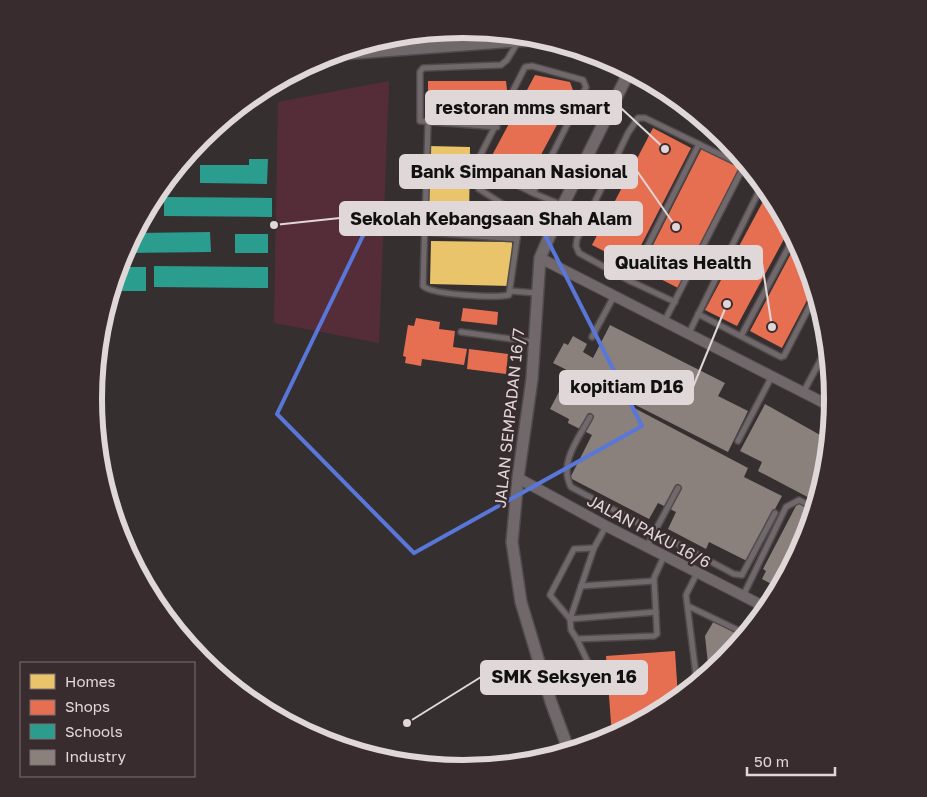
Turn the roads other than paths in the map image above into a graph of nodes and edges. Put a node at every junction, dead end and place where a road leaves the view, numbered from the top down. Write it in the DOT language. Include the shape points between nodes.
graph roads {
  1 [pos="504,40"];
  2 [pos="518,42"];
  3 [pos="368,51"];
  4 [pos="627,77"];
  5 [pos="428,122"];
  6 [pos="496,127"];
  7 [pos="698,144"];
  8 [pos="735,160"];
  9 [pos="742,169"];
  10 [pos="479,189"];
  11 [pos="759,191"];
  12 [pos="533,193"];
  13 [pos="563,205"];
  14 [pos="425,232"];
  15 [pos="517,239"];
  16 [pos="790,245"];
  17 [pos="540,258"];
  18 [pos="630,281"];
  19 [pos="511,291"];
  20 [pos="536,293"];
  21 [pos="614,296"];
  22 [pos="675,302"];
  23 [pos="811,303"];
  24 [pos="698,314"];
  25 [pos="664,322"];
  26 [pos="461,332"];
  27 [pos="688,335"];
  28 [pos="741,336"];
  29 [pos="592,337"];
  30 [pos="534,342"];
  31 [pos="822,358"];
  32 [pos="772,376"];
  33 [pos="804,391"];
  34 [pos="824,402"];
  35 [pos="590,417"];
  36 [pos="738,441"];
  37 [pos="518,478"];
  38 [pos="678,488"];
  39 [pos="808,505"];
  40 [pos="775,513"];
  41 [pos="606,526"];
  42 [pos="655,532"];
  43 [pos="647,546"];
  44 [pos="594,548"];
  45 [pos="664,556"];
  46 [pos="697,573"];
  47 [pos="654,581"];
  48 [pos="581,586"];
  49 [pos="743,596"];
  50 [pos="760,604"];
  51 [pos="688,606"];
  52 [pos="656,612"];
  53 [pos="570,619"];
  54 [pos="740,631"];
  55 [pos="577,639"];
  56 [pos="696,675"];
  57 [pos="598,684"];
  58 [pos="566,744"];
  1 -- 3 [label="street"];
  2 -- 5 [label="lane" via="508,60 501,65 423,68 420,72 418,119"];
  4 -- 13 [label="street, JALAN SEMPADAN 16/7"];
  5 -- 6 [label="lane"];
  5 -- 14 [label="lane"];
  6 -- 12 [label="lane" via="479,158 481,167"];
  6 -- 12 [label="lane" via="525,67 584,80 586,87"];
  7 -- 8 [label="lane"];
  7 -- 18 [label="lane"];
  7 -- 18 [label="lane" via="646,118 638,118 624,142 576,246 579,252"];
  9 -- 22 [label="lane"];
  10 -- 15 [label="lane" via="520,215"];
  11 -- 24 [label="lane"];
  12 -- 13 [label="lane"];
  13 -- 17 [label="street, JALAN SEMPADAN 16/7"];
  14 -- 15 [label="lane"];
  14 -- 19 [label="lane" via="423,286 426,289 497,296 509,295"];
  15 -- 19 [label="lane"];
  16 -- 28 [label="lane"];
  17 -- 20 [label="street, JALAN SEMPADAN 16/7"];
  17 -- 21 [label="street"];
  18 -- 22 [label="lane"];
  19 -- 20 [label="lane"];
  20 -- 30 [label="street, JALAN SEMPADAN 16/7"];
  21 -- 25 [label="street"];
  21 -- 29 [label="lane"];
  22 -- 25 [label="lane"];
  23 -- 28 [label="lane" via="784,356 778,356"];
  24 -- 27 [label="lane"];
  24 -- 28 [label="lane"];
  25 -- 27 [label="street"];
  26 -- 30 [label="lane"];
  27 -- 32 [label="street"];
  30 -- 37 [label="street, JALAN SEMPADAN 16/7"];
  31 -- 33 [label="lane"];
  32 -- 33 [label="street"];
  32 -- 36 [label="lane"];
  33 -- 34 [label="street"];
  35 -- 42 [label="lane" via="566,463 567,480 571,487"];
  37 -- 41 [label="street, JALAN PAKU 16/6"];
  37 -- 58 [label="street, JALAN SEMPADAN 16/7" via="512,542 520,602"];
  38 -- 42 [label="lane"];
  39 -- 49 [label="lane" via="799,500 786,507"];
  40 -- 42 [label="lane" via="742,575 734,574"];
  41 -- 43 [label="street, JALAN PAKU 16/6"];
  41 -- 44 [label="lane"];
  42 -- 43 [label="lane"];
  43 -- 45 [label="street, JALAN PAKU 16/6"];
  44 -- 48 [label="lane"];
  44 -- 53 [label="lane" via="574,549 550,595"];
  45 -- 46 [label="street, JALAN PAKU 16/6"];
  45 -- 47 [label="lane"];
  46 -- 49 [label="street, JALAN PAKU 16/6"];
  46 -- 51 [label="lane" via="686,595"];
  47 -- 48 [label="lane"];
  47 -- 52 [label="lane"];
  48 -- 53 [label="lane"];
  49 -- 50 [label="street, JALAN PAKU 16/6"];
  51 -- 54 [label="lane"];
  51 -- 56 [label="lane"];
  52 -- 53 [label="lane"];
  52 -- 55 [label="lane" via="657,632 654,636"];
  53 -- 55 [label="lane" via="571,630"];
  55 -- 57 [label="lane"];
}
